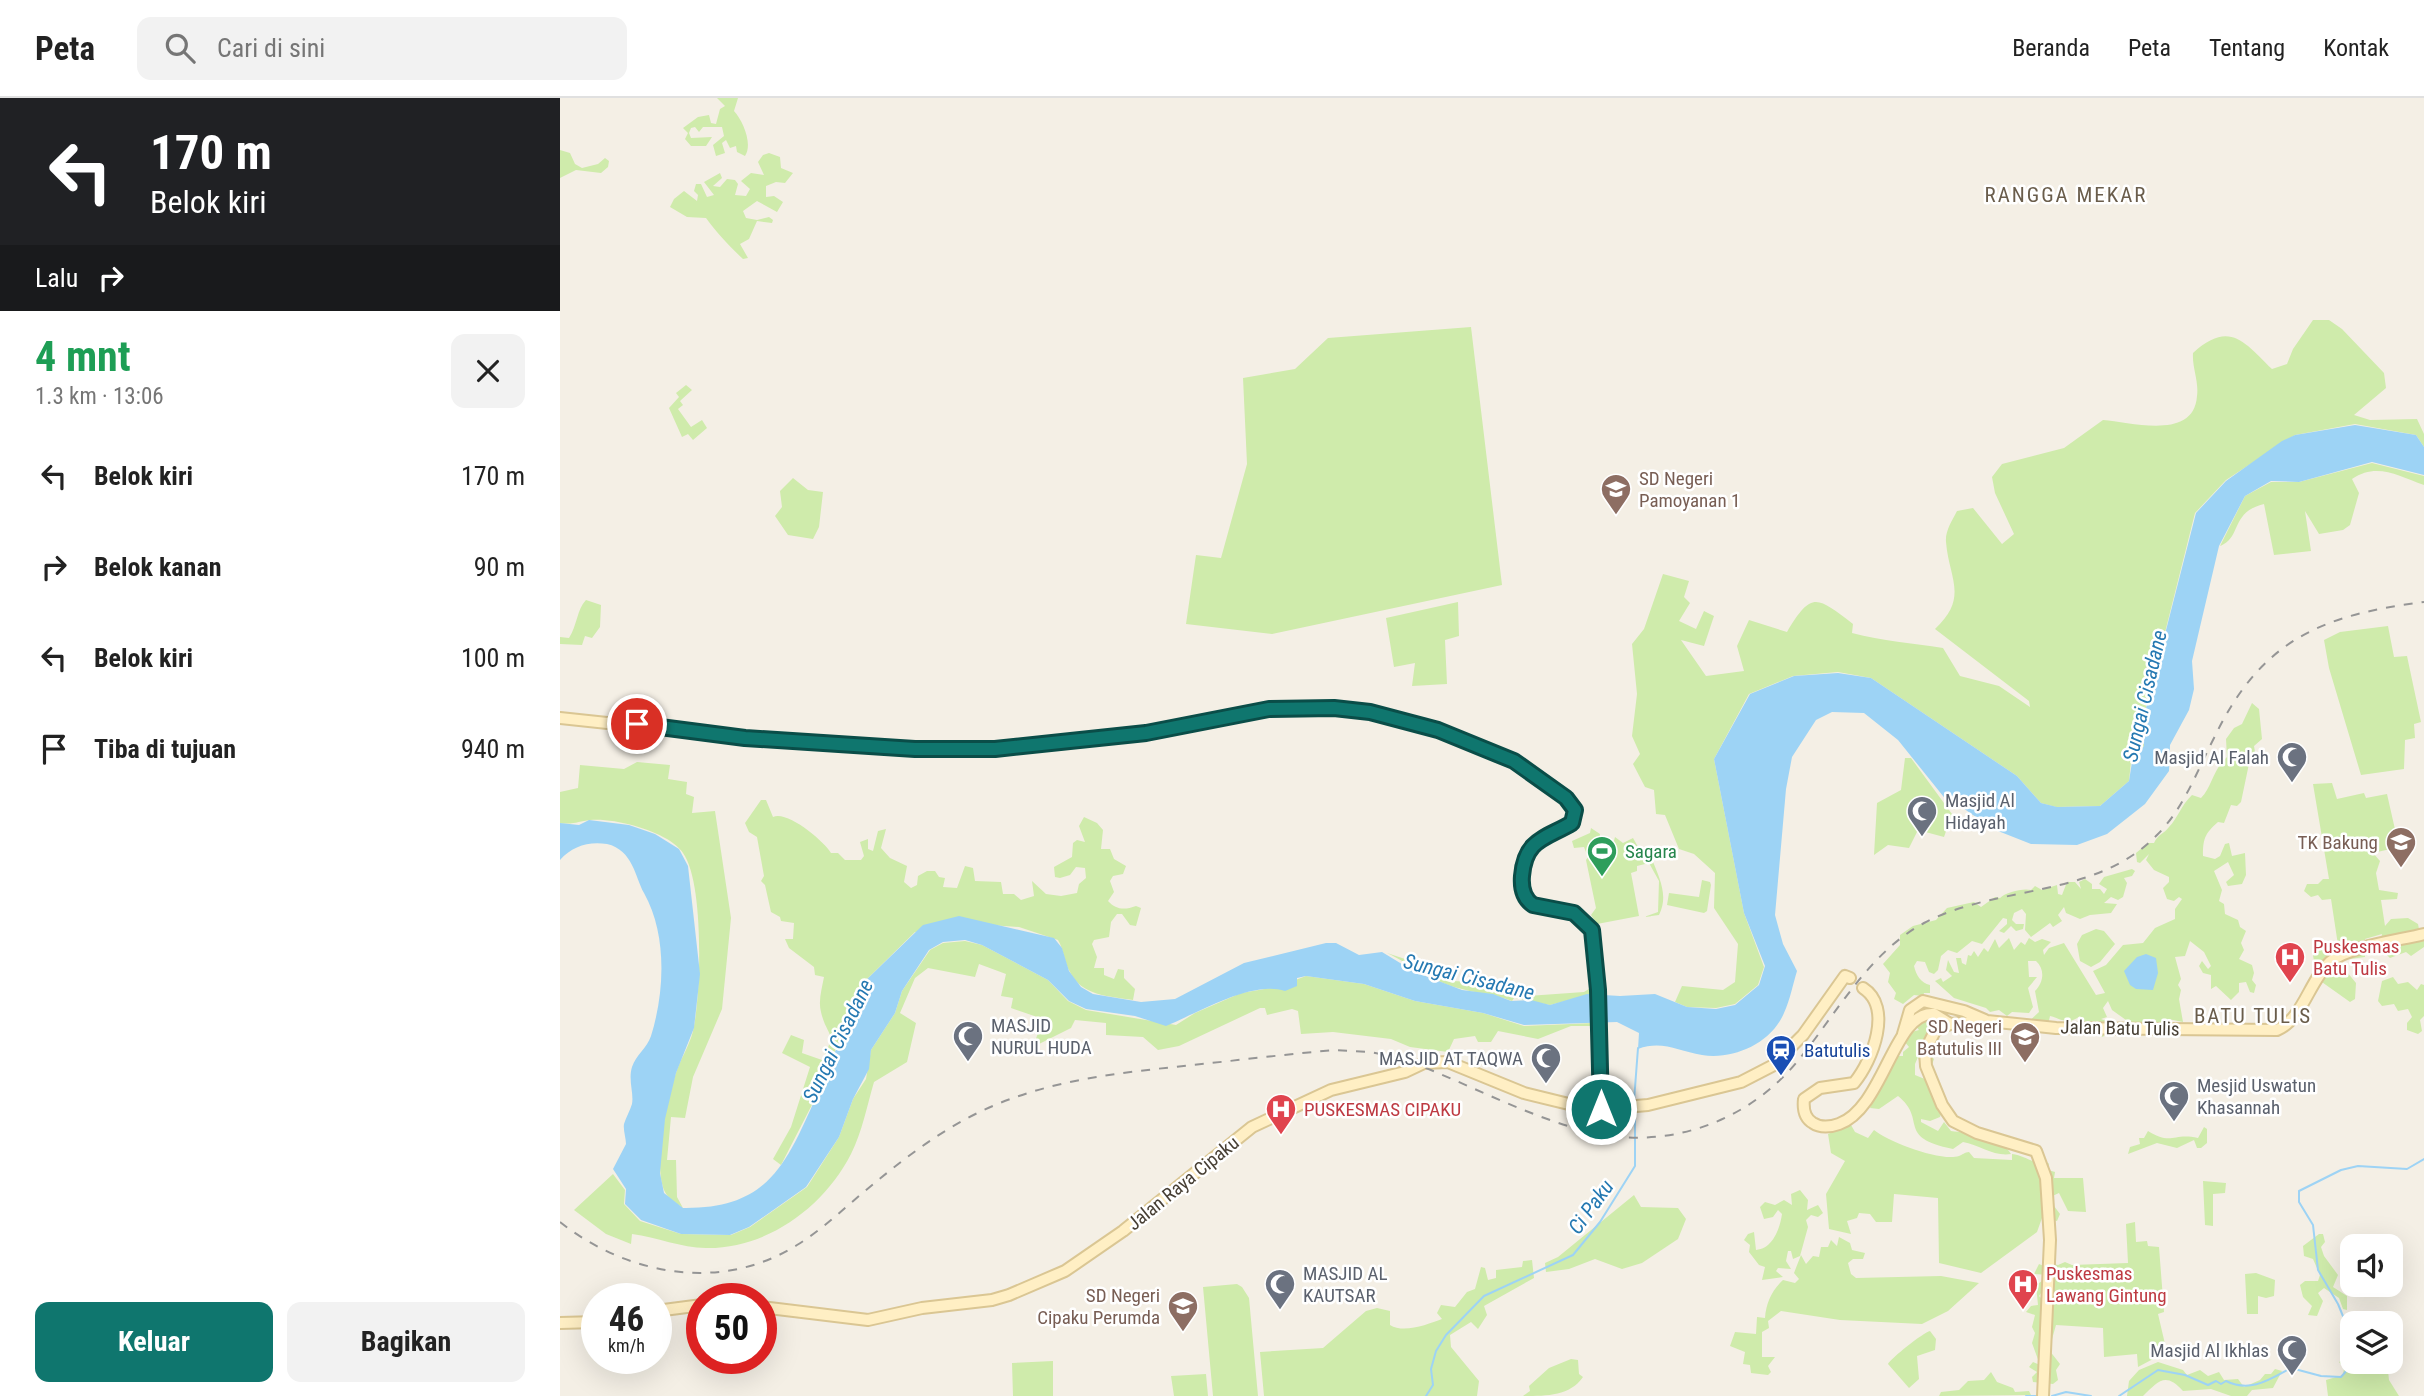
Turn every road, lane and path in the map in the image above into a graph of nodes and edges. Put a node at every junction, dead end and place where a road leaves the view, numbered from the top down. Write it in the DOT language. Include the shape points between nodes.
graph roads {
  1 [pos="560,718"];
  2 [pos="2424,934"];
  3 [pos="1850,978"];
  4 [pos="1863,988"];
  5 [pos="1987,1021"];
  6 [pos="1950,1024"];
  7 [pos="1902,1035"];
  8 [pos="1601,1109"];
  9 [pos="777,1309"];
  10 [pos="581,1322"];
  11 [pos="560,1323"];
  12 [pos="2043,1395"];
  1 -- 8 [label="main road" via="738,737 950,750 1115,738 1269,709 1370,712 1438,730 1514,761 1573,806 1572,823 1529,849 1521,888 1533,905 1574,913 1586,921 1593,934"];
  2 -- 5 [label="main road, Jalan Batu Tulis" via="2338,956 2320,972 2292,1019 2277,1030 2056,1028"];
  3 -- 8 [label="main road, Jalan Raya Cipaku" via="1845,976 1836,986 1803,1035 1757,1075 1648,1105"];
  4 -- 7 [label="main road" via="1872,993 1880,1012 1863,1073 1854,1083 1810,1093 1803,1102 1809,1120 1827,1127 1844,1122 1867,1104"];
  5 -- 6 [label="main road"];
  5 -- 7 [label="main road" via="1923,1001 1910,1010"];
  6 -- 7 [label="main road" via="1928,1013"];
  6 -- 12 [label="main road" via="1935,1031 1925,1051 1926,1066 1948,1114 1977,1133 2036,1150 2044,1170 2050,1240"];
  8 -- 9 [label="main road, Jalan Raya Cipaku" via="1524,1093 1448,1062 1424,1063 1331,1090 1252,1127 1123,1231 1049,1280 992,1300 868,1320"];
  10 -- 11 [label="main road"];
}
